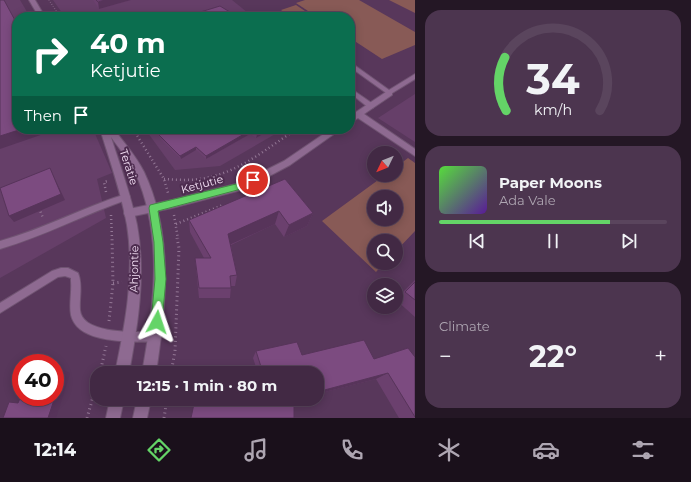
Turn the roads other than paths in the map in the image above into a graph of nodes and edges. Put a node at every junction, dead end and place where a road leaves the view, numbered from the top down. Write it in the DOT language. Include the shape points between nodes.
graph roads {
  1 [pos="32,0"];
  2 [pos="39,12"];
  3 [pos="355,68"];
  4 [pos="415,76"];
  5 [pos="389,93"];
  6 [pos="355,94"];
  7 [pos="371,106"];
  8 [pos="358,114"];
  9 [pos="355,116"];
  10 [pos="106,134"];
  11 [pos="113,134"];
  12 [pos="330,134"];
  13 [pos="415,153"];
  14 [pos="126,197"];
  15 [pos="153,208"];
  16 [pos="129,213"];
  17 [pos="0,245"];
  18 [pos="0,308"];
  19 [pos="130,335"];
  20 [pos="156,337"];
  21 [pos="123,366"];
  22 [pos="150,366"];
  23 [pos="116,406"];
  24 [pos="143,406"];
  25 [pos="113,418"];
  26 [pos="140,418"];
  1 -- 2 [label="street"];
  3 -- 5 [label="lane"];
  4 -- 5 [label="lane"];
  5 -- 7 [label="street"];
  6 -- 7 [label="lane"];
  7 -- 8 [label="street"];
  8 -- 9 [label="street"];
  8 -- 13 [label="street"];
  10 -- 14 [label="street, Terätie"];
  11 -- 15 [label="street" via="138,171"];
  12 -- 15 [label="street, Ketjutie" via="287,163 242,186"];
  14 -- 16 [label="street, Terätie"];
  14 -- 17 [label="lane" via="17,241"];
  15 -- 16 [label="street, Ketjutie"];
  15 -- 20 [label="street" via="160,279"];
  16 -- 19 [label="street, Ahjontie" via="134,241"];
  18 -- 19 [label="lane" via="55,274 69,272 75,276 77,283 75,306 77,318 82,326 107,334"];
  19 -- 20 [label="lane"];
  19 -- 21 [label="street, Ahjontie"];
  20 -- 22 [label="street"];
  23 -- 25 [label="street"];
  24 -- 26 [label="street"];
}
